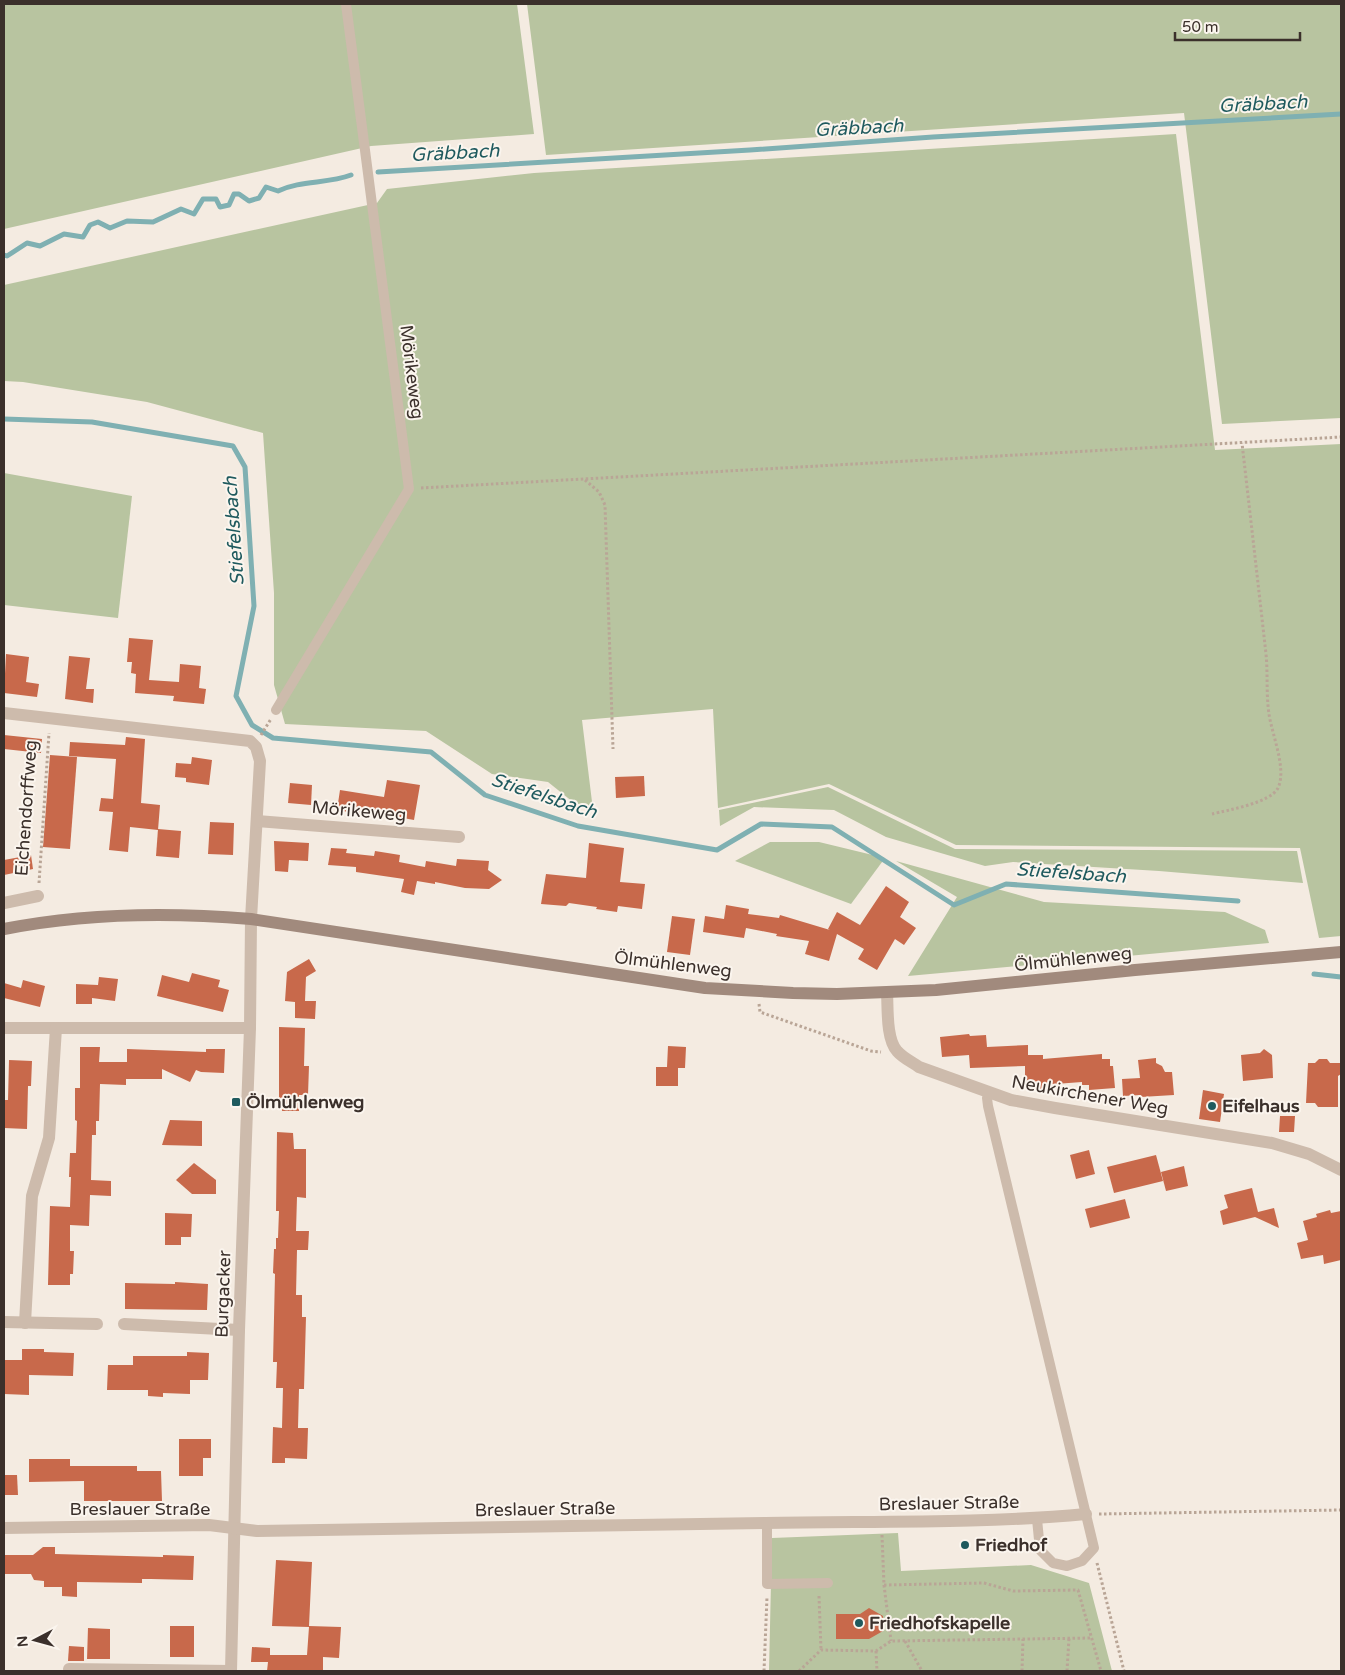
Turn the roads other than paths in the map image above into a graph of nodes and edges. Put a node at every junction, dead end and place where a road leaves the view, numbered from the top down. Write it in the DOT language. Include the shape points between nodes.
graph roads {
  1 [pos="346,4"];
  2 [pos="276,710"];
  3 [pos="4,713"];
  4 [pos="257,821"];
  5 [pos="459,837"];
  6 [pos="38,896"];
  7 [pos="4,903"];
  8 [pos="251,919"];
  9 [pos="4,929"];
  10 [pos="1341,952"];
  11 [pos="887,992"];
  12 [pos="4,1028"];
  13 [pos="56,1028"];
  14 [pos="250,1028"];
  15 [pos="989,1093"];
  16 [pos="1341,1170"];
  17 [pos="4,1322"];
  18 [pos="25,1322"];
  19 [pos="97,1324"];
  20 [pos="124,1324"];
  21 [pos="239,1330"];
  22 [pos="1086,1514"];
  23 [pos="1037,1519"];
  24 [pos="768,1523"];
  25 [pos="4,1528"];
  26 [pos="235,1528"];
  27 [pos="823,1583"];
  28 [pos="69,1669"];
  29 [pos="232,1671"];
  1 -- 2 [label="lane, Mörikeweg" via="409,489"];
  3 -- 4 [label="street, Eichendorffweg" via="250,741 256,747 260,760"];
  4 -- 5 [label="street, Mörikeweg"];
  4 -- 8 [label="street"];
  6 -- 7 [label="street, Eichendorffweg"];
  8 -- 9 [label="main road, Ölmühlenweg" via="135,915 44,921"];
  8 -- 11 [label="main road, Ölmühlenweg" via="695,987 758,992"];
  8 -- 14 [label="street, Burgacker"];
  10 -- 11 [label="main road, Ölmühlenweg"];
  11 -- 15 [label="street, Neukirchener Weg" via="889,1026 895,1048 906,1059"];
  12 -- 13 [label="street"];
  13 -- 14 [label="street"];
  13 -- 18 [label="street" via="49,1138 32,1196"];
  14 -- 21 [label="street, Burgacker"];
  15 -- 16 [label="street, Neukirchener Weg" via="1055,1108 1272,1143 1309,1154"];
  15 -- 22 [label="lane" via="988,1106"];
  17 -- 18 [label="street"];
  18 -- 19 [label="street"];
  20 -- 21 [label="street"];
  21 -- 26 [label="street, Burgacker"];
  22 -- 23 [label="street, Breslauer Straße"];
  22 -- 23 [label="lane" via="1094,1548 1082,1561 1067,1566 1053,1563 1040,1550"];
  23 -- 24 [label="street, Breslauer Straße"];
  24 -- 26 [label="street, Breslauer Straße" via="257,1531"];
  24 -- 27 [label="lane" via="767,1584"];
  25 -- 26 [label="street, Breslauer Straße" via="209,1525"];
  26 -- 29 [label="street, Burgacker"];
  28 -- 29 [label="street, Burgacker"];
}
